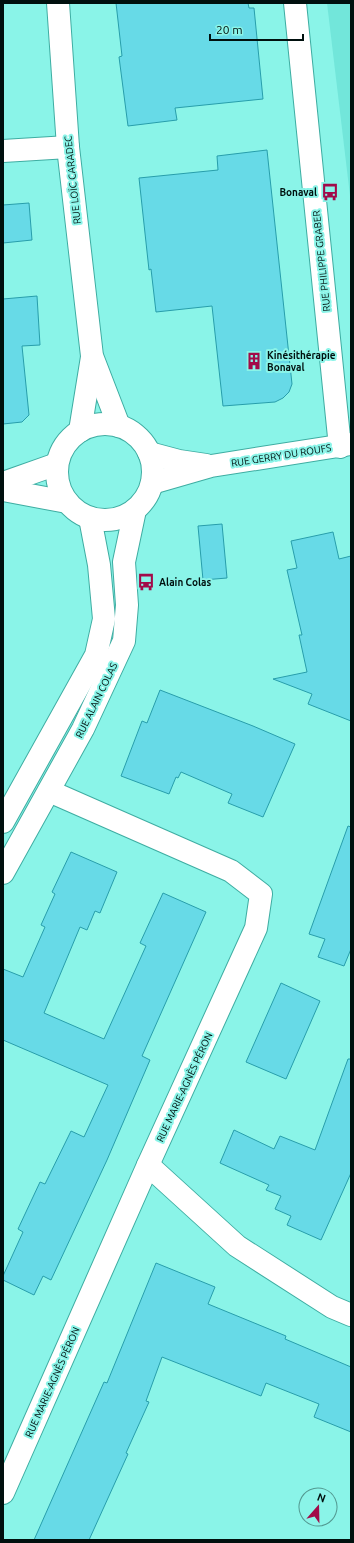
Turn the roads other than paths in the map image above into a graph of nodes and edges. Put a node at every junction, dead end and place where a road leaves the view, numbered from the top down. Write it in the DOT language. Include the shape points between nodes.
graph roads {
  1 [pos="58,3"];
  2 [pos="295,3"];
  3 [pos="68,147"];
  4 [pos="3,151"];
  5 [pos="92,356"];
  6 [pos="119,426"];
  7 [pos="80,431"];
  8 [pos="346,445"];
  9 [pos="149,453"];
  10 [pos="57,464"];
  11 [pos="211,466"];
  12 [pos="152,483"];
  13 [pos="3,484"];
  14 [pos="3,490"];
  15 [pos="67,502"];
  16 [pos="135,510"];
  17 [pos="90,518"];
  18 [pos="49,792"];
  19 [pos="3,822"];
  20 [pos="3,873"];
  21 [pos="148,1165"];
  22 [pos="351,1315"];
  23 [pos="3,1493"];
  1 -- 3 [label="street, RUE LOÏC CARADEC"];
  2 -- 8 [label="street, RUE PHILIPPE GRABER"];
  3 -- 4 [label="street"];
  3 -- 5 [label="street, RUE LOÏC CARADEC"];
  5 -- 6 [label="street, RUE LOÏC CARADEC"];
  5 -- 7 [label="street, RUE LOÏC CARADEC"];
  6 -- 7 [label="street" via="93,425"];
  6 -- 9 [label="street" via="131,432"];
  7 -- 10 [label="street" via="69,439 61,451"];
  8 -- 11 [label="street, RUE GERRY DU ROUFS"];
  9 -- 11 [label="street, RUE GERRY DU ROUFS"];
  9 -- 12 [label="street" via="153,468"];
  10 -- 13 [label="street"];
  10 -- 15 [label="street" via="60,491"];
  11 -- 12 [label="street, RUE GERRY DU ROUFS"];
  12 -- 16 [label="street" via="146,498"];
  14 -- 15 [label="street"];
  15 -- 17 [label="street" via="77,512"];
  16 -- 17 [label="street" via="121,518 106,521"];
  16 -- 18 [label="street, RUE ALAIN COLAS" via="124,562 127,605 124,641 83,729"];
  17 -- 19 [label="street, RUE ALAIN COLAS" via="99,565 104,620 96,655"];
  18 -- 20 [label="street, RUE ALAIN COLAS"];
  18 -- 21 [label="street, RUE MARIE-AGNÈS PÉRON" via="231,872 260,894 256,928"];
  21 -- 22 [label="street" via="237,1246 332,1307"];
  21 -- 23 [label="street, RUE MARIE-AGNÈS PÉRON"];
}
